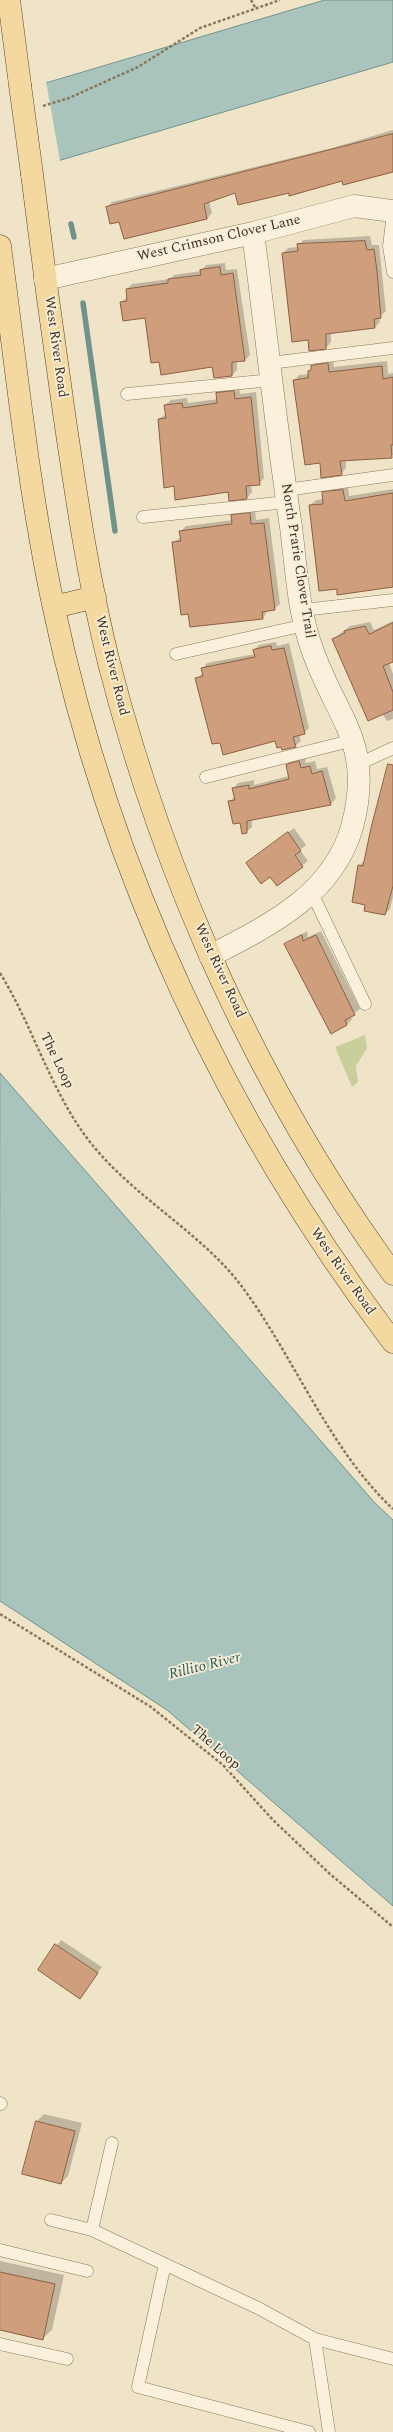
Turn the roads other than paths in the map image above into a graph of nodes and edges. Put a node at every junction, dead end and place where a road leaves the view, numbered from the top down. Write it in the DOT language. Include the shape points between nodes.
graph roads {
  1 [pos="9,0"];
  2 [pos="393,212"];
  3 [pos="253,233"];
  4 [pos="0,246"];
  5 [pos="393,272"];
  6 [pos="45,279"];
  7 [pos="393,348"];
  8 [pos="271,371"];
  9 [pos="127,394"];
  10 [pos="393,475"];
  11 [pos="286,496"];
  12 [pos="143,517"];
  13 [pos="95,597"];
  14 [pos="393,600"];
  15 [pos="54,607"];
  16 [pos="304,617"];
  17 [pos="176,654"];
  18 [pos="354,740"];
  19 [pos="393,748"];
  20 [pos="359,764"];
  21 [pos="206,777"];
  22 [pos="312,893"];
  23 [pos="210,956"];
  24 [pos="365,1004"];
  25 [pos="393,1274"];
  26 [pos="393,1342"];
  27 [pos="112,2143"];
  28 [pos="51,2220"];
  29 [pos="92,2230"];
  30 [pos="0,2250"];
  31 [pos="164,2264"];
  32 [pos="87,2271"];
  33 [pos="315,2339"];
  34 [pos="0,2344"];
  35 [pos="67,2359"];
  36 [pos="393,2359"];
  37 [pos="309,2432"];
  38 [pos="329,2432"];
  1 -- 6 [label="main road, West River Road, bridge"];
  2 -- 3 [label="street, West Crimson Clover Lane" via="354,206"];
  2 -- 5 [label="lane" via="389,246"];
  3 -- 6 [label="street, West Crimson Clover Lane"];
  3 -- 8 [label="street, North Prarie Clover Trail"];
  4 -- 15 [label="main road, West River Road" via="31,476"];
  6 -- 13 [label="main road, West River Road" via="78,511"];
  7 -- 8 [label="lane"];
  8 -- 9 [label="lane"];
  8 -- 11 [label="street, North Prarie Clover Trail"];
  10 -- 11 [label="lane"];
  11 -- 12 [label="lane"];
  11 -- 16 [label="street, North Prarie Clover Trail"];
  13 -- 15 [label="main road"];
  13 -- 23 [label="main road, West River Road" via="114,678 146,786 183,891"];
  14 -- 16 [label="lane"];
  15 -- 26 [label="main road, West River Road" via="100,779 143,903 171,968 222,1072 275,1171 334,1262"];
  16 -- 17 [label="lane"];
  16 -- 18 [label="street, North Prarie Clover Trail" via="318,663"];
  18 -- 20 [label="street, North Prarie Clover Trail"];
  18 -- 21 [label="lane"];
  19 -- 20 [label="lane"];
  20 -- 22 [label="street, North Prarie Clover Trail" via="355,811 347,841 334,867"];
  22 -- 23 [label="street, North Prarie Clover Trail" via="273,923"];
  22 -- 24 [label="lane"];
  23 -- 25 [label="main road, West River Road" via="288,1109 329,1178"];
  27 -- 29 [label="lane"];
  28 -- 29 [label="lane"];
  29 -- 31 [label="lane"];
  30 -- 32 [label="lane"];
  31 -- 33 [label="lane" via="258,2308"];
  31 -- 37 [label="lane" via="138,2387"];
  33 -- 36 [label="lane"];
  33 -- 38 [label="lane"];
  34 -- 35 [label="lane"];
}
